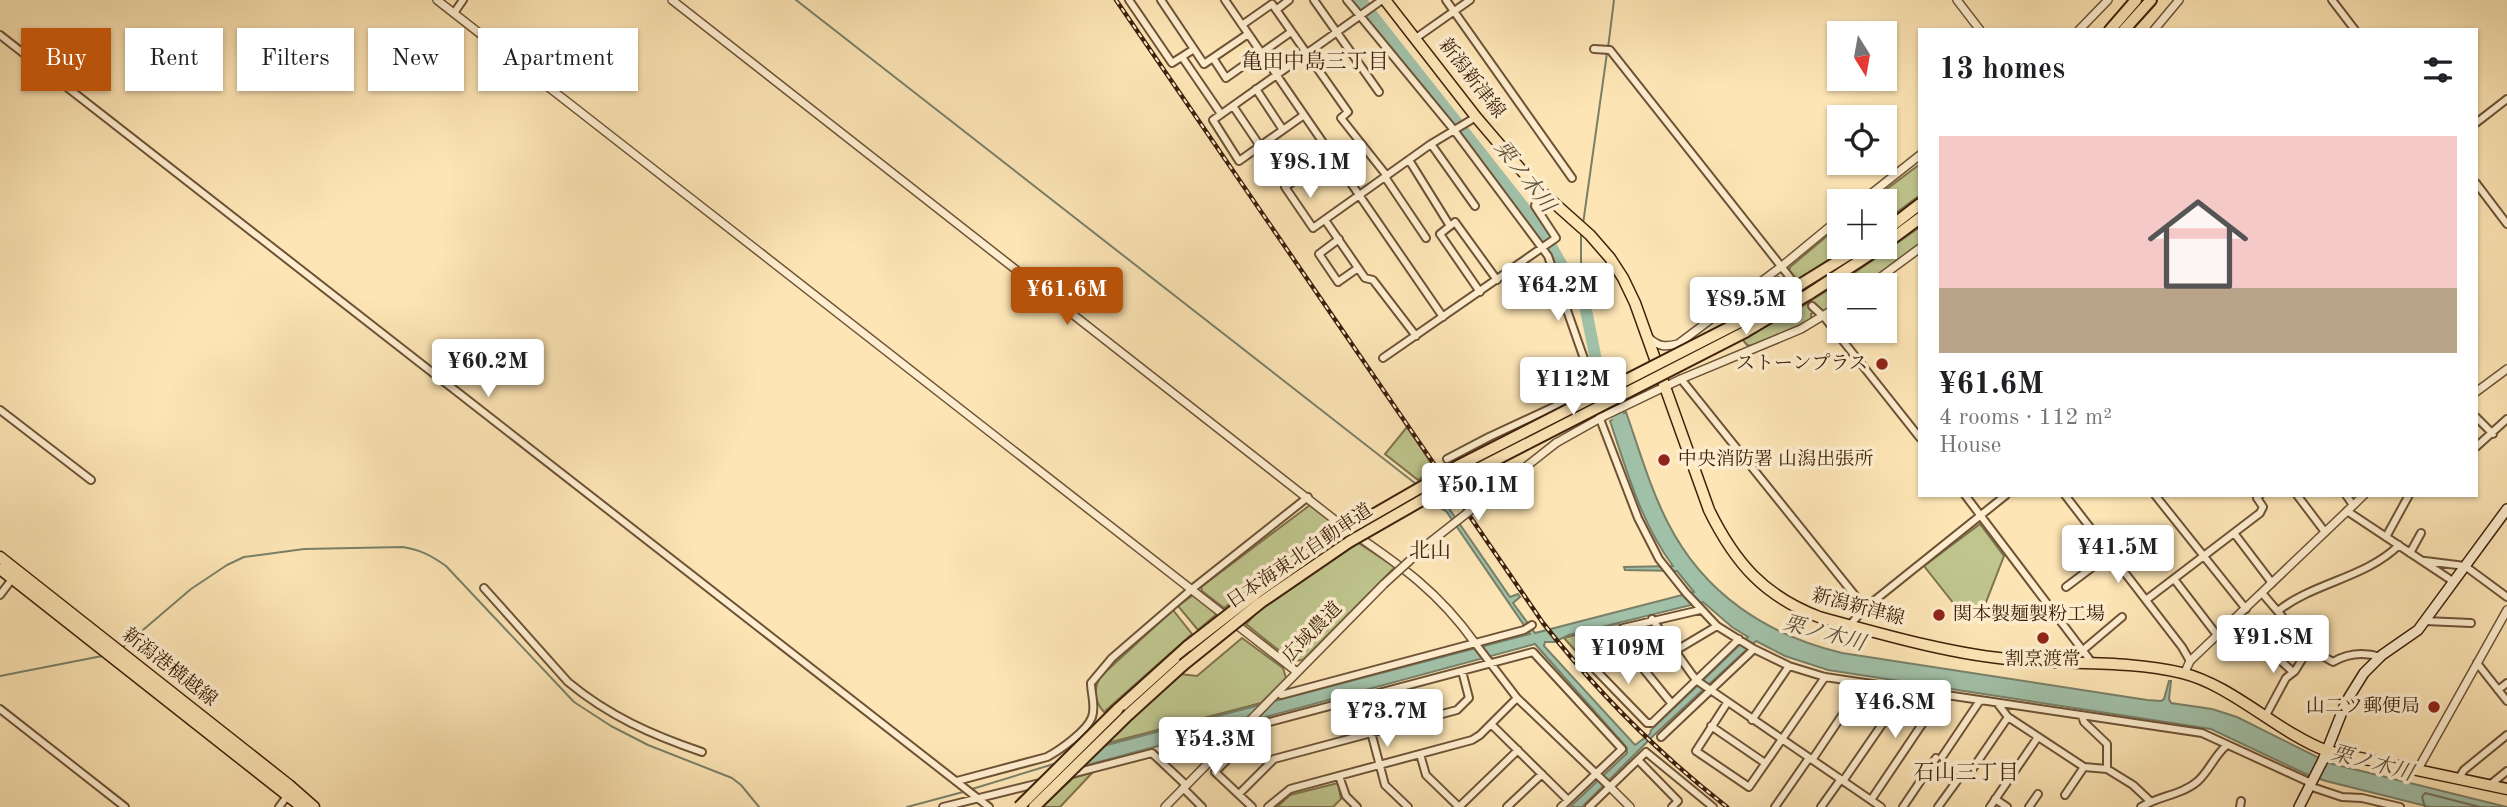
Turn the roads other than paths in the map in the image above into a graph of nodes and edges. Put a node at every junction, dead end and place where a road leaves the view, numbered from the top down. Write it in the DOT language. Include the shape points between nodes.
graph roads {
  1 [pos="437,0"];
  2 [pos="463,0"];
  3 [pos="671,0"];
  4 [pos="1129,0"];
  5 [pos="1161,0"];
  6 [pos="1225,0"];
  7 [pos="1289,0"];
  8 [pos="1314,0"];
  9 [pos="1347,0"];
  10 [pos="1384,0"];
  11 [pos="1446,0"];
  12 [pos="1470,0"];
  13 [pos="1957,0"];
  14 [pos="2108,0"];
  15 [pos="2136,0"];
  16 [pos="2151,0"];
  17 [pos="2179,0"];
  18 [pos="2332,0"];
  19 [pos="1276,10"];
  20 [pos="1454,11"];
  21 [pos="454,13"];
  22 [pos="1360,18"];
  23 [pos="1242,25"];
  24 [pos="1978,28"];
  25 [pos="2081,28"];
  26 [pos="2112,28"];
  27 [pos="2126,28"];
  28 [pos="2156,28"];
  29 [pos="2353,28"];
  30 [pos="1291,32"];
  31 [pos="1248,34"];
  32 [pos="1337,34"];
  33 [pos="0,35"];
  34 [pos="1416,38"];
  35 [pos="1194,49"];
  36 [pos="1594,49"];
  37 [pos="1261,53"];
  38 [pos="1307,54"];
  39 [pos="1182,57"];
  40 [pos="1213,58"];
  41 [pos="1277,75"];
  42 [pos="1256,89"];
  43 [pos="1378,92"];
  44 [pos="2507,99"];
  45 [pos="1233,106"];
  46 [pos="1222,114"];
  47 [pos="1304,115"];
  48 [pos="1476,117"];
  49 [pos="2478,121"];
  50 [pos="1283,130"];
  51 [pos="1454,130"];
  52 [pos="1431,144"];
  53 [pos="1260,146"];
  54 [pos="1332,155"];
  55 [pos="1918,157"];
  56 [pos="1409,160"];
  57 [pos="1386,177"];
  58 [pos="1572,178"];
  59 [pos="2478,186"];
  60 [pos="1877,189"];
  61 [pos="1539,190"];
  62 [pos="1360,195"];
  63 [pos="1918,205"];
  64 [pos="1475,206"];
  65 [pos="1918,219"];
  66 [pos="1325,220"];
  67 [pos="1897,221"];
  68 [pos="2507,224"];
  69 [pos="1450,226"];
  70 [pos="1827,229"];
  71 [pos="1897,235"];
  72 [pos="1339,239"];
  73 [pos="1426,239"];
  74 [pos="1543,248"];
  75 [pos="1918,249"];
  76 [pos="1843,259"];
  77 [pos="1862,259"];
  78 [pos="1782,266"];
  79 [pos="1358,268"];
  80 [pos="1886,273"];
  81 [pos="1497,280"];
  82 [pos="1792,280"];
  83 [pos="1479,292"];
  84 [pos="1812,306"];
  85 [pos="1827,315"];
  86 [pos="1443,317"];
  87 [pos="1824,317"];
  88 [pos="1742,327"];
  89 [pos="1646,335"];
  90 [pos="1416,336"];
  91 [pos="1383,358"];
  92 [pos="2504,371"];
  93 [pos="1681,379"];
  94 [pos="2507,382"];
  95 [pos="1665,387"];
  96 [pos="1592,389"];
  97 [pos="2478,391"];
  98 [pos="0,410"];
  99 [pos="1603,417"];
  100 [pos="2478,419"];
  101 [pos="2507,419"];
  102 [pos="2493,434"];
  103 [pos="1918,435"];
  104 [pos="2478,445"];
  105 [pos="1447,459"];
  106 [pos="91,480"];
  107 [pos="1308,497"];
  108 [pos="1967,497"];
  109 [pos="2004,497"];
  110 [pos="2067,497"];
  111 [pos="2157,497"];
  112 [pos="2257,497"];
  113 [pos="2299,497"];
  114 [pos="2348,497"];
  115 [pos="2362,497"];
  116 [pos="2408,497"];
  117 [pos="2354,505"];
  118 [pos="2507,509"];
  119 [pos="2347,511"];
  120 [pos="1982,516"];
  121 [pos="2325,532"];
  122 [pos="2234,533"];
  123 [pos="2421,533"];
  124 [pos="2386,537"];
  125 [pos="2399,545"];
  126 [pos="2110,553"];
  127 [pos="2410,553"];
  128 [pos="0,557"];
  129 [pos="2204,557"];
  130 [pos="2422,561"];
  131 [pos="2465,566"];
  132 [pos="0,569"];
  133 [pos="13,578"];
  134 [pos="2174,579"];
  135 [pos="2454,582"];
  136 [pos="2272,583"];
  137 [pos="2066,587"];
  138 [pos="484,588"];
  139 [pos="1192,589"];
  140 [pos="2262,593"];
  141 [pos="0,595"];
  142 [pos="2507,597"];
  143 [pos="1257,598"];
  144 [pos="2146,600"];
  145 [pos="1699,607"];
  146 [pos="1865,608"];
  147 [pos="2246,609"];
  148 [pos="2507,610"];
  149 [pos="2278,611"];
  150 [pos="2122,617"];
  151 [pos="1652,619"];
  152 [pos="2235,619"];
  153 [pos="2425,621"];
  154 [pos="2471,624"];
  155 [pos="1532,625"];
  156 [pos="1849,625"];
  157 [pos="1717,626"];
  158 [pos="1615,634"];
  159 [pos="2217,635"];
  160 [pos="1741,640"];
  161 [pos="1475,643"];
  162 [pos="107,647"];
  163 [pos="1753,648"];
  164 [pos="2309,648"];
  165 [pos="2083,650"];
  166 [pos="1675,651"];
  167 [pos="2381,657"];
  168 [pos="1489,661"];
  169 [pos="2190,661"];
  170 [pos="2477,663"];
  171 [pos="2093,664"];
  172 [pos="1789,666"];
  173 [pos="1462,671"];
  174 [pos="1297,672"];
  175 [pos="2293,672"];
  176 [pos="2184,674"];
  177 [pos="1825,677"];
  178 [pos="1697,681"];
  179 [pos="2507,683"];
  180 [pos="1863,684"];
  181 [pos="1709,690"];
  182 [pos="2498,690"];
  183 [pos="1905,691"];
  184 [pos="1282,695"];
  185 [pos="1941,696"];
  186 [pos="1362,698"];
  187 [pos="1517,698"];
  188 [pos="2507,701"];
  189 [pos="1979,702"];
  190 [pos="1727,703"];
  191 [pos="1672,704"];
  192 [pos="1998,704"];
  193 [pos="0,709"];
  194 [pos="2081,716"];
  195 [pos="2008,717"];
  196 [pos="2264,718"];
  197 [pos="1752,720"];
  198 [pos="1491,724"];
  199 [pos="1711,726"];
  200 [pos="1371,732"];
  201 [pos="2507,734"];
  202 [pos="1661,737"];
  203 [pos="2038,737"];
  204 [pos="1781,739"];
  205 [pos="2226,746"];
  206 [pos="1518,750"];
  207 [pos="702,752"];
  208 [pos="1420,754"];
  209 [pos="2325,756"];
  210 [pos="1810,759"];
  211 [pos="1638,760"];
  212 [pos="1765,763"];
  213 [pos="1380,765"];
  214 [pos="2084,768"];
  215 [pos="2107,769"];
  216 [pos="2418,769"];
  217 [pos="2507,771"];
  218 [pos="1542,774"];
  219 [pos="1339,776"];
  220 [pos="1597,776"];
  221 [pos="2459,778"];
  222 [pos="1842,780"];
  223 [pos="958,782"];
  224 [pos="2311,783"];
  225 [pos="2491,785"];
  226 [pos="1609,786"];
  227 [pos="1185,787"];
  228 [pos="2507,789"];
  229 [pos="1239,794"];
  230 [pos="2038,794"];
  231 [pos="2065,794"];
  232 [pos="288,795"];
  233 [pos="1870,799"];
  234 [pos="1995,799"];
  235 [pos="1569,800"];
  236 [pos="2150,801"];
  237 [pos="982,802"];
  238 [pos="125,807"];
  239 [pos="279,807"];
  240 [pos="302,807"];
  241 [pos="314,807"];
  242 [pos="943,807"];
  243 [pos="1018,807"];
  244 [pos="1034,807"];
  245 [pos="1165,807"];
  246 [pos="1202,807"];
  247 [pos="1252,807"];
  248 [pos="1268,807"];
  249 [pos="1357,807"];
  250 [pos="1408,807"];
  251 [pos="1459,807"];
  252 [pos="1507,807"];
  253 [pos="1561,807"];
  254 [pos="1589,807"];
  255 [pos="1630,807"];
  256 [pos="1672,807"];
  257 [pos="1713,807"];
  258 [pos="1775,807"];
  259 [pos="1821,807"];
  260 [pos="1863,807"];
  261 [pos="1881,807"];
  262 [pos="1903,807"];
  263 [pos="1938,807"];
  264 [pos="1990,807"];
  265 [pos="2007,807"];
  266 [pos="2029,807"];
  267 [pos="2141,807"];
  268 [pos="2299,807"];
  269 [pos="2399,807"];
  1 -- 21 [label="street"];
  2 -- 21 [label="street"];
  3 -- 107 [label="street"];
  4 -- 39 [label="street" via="1172,63"];
  5 -- 35 [label="street"];
  6 -- 23 [label="street"];
  7 -- 19 [label="street"];
  8 -- 32 [label="street"];
  9 -- 22 [label="street"];
  10 -- 22 [label="street"];
  10 -- 34 [label="main road, 新潟新津線"];
  11 -- 20 [label="street"];
  12 -- 20 [label="street"];
  13 -- 24 [label="street"];
  14 -- 25 [label="street"];
  15 -- 26 [label="highway"];
  16 -- 27 [label="highway"];
  17 -- 28 [label="street"];
  18 -- 29 [label="street"];
  19 -- 23 [label="street" via="1272,4"];
  19 -- 30 [label="street"];
  20 -- 34 [label="street"];
  20 -- 58 [label="street"];
  21 -- 139 [label="street"];
  22 -- 32 [label="street"];
  22 -- 51 [label="street"];
  23 -- 31 [label="street"];
  30 -- 37 [label="street"];
  30 -- 38 [label="street"];
  31 -- 37 [label="street"];
  31 -- 40 [label="street"];
  32 -- 38 [label="street"];
  32 -- 43 [label="street"];
  33 -- 223 [label="street"];
  34 -- 48 [label="main road, 新潟新津線"];
  35 -- 39 [label="street"];
  35 -- 40 [label="street" via="1204,64"];
  36 -- 78 [label="street" via="1610,50"];
  37 -- 40 [label="street" via="1226,78"];
  37 -- 41 [label="street"];
  38 -- 41 [label="street"];
  38 -- 57 [label="street" via="1348,112 1341,118"];
  39 -- 46 [label="street"];
  41 -- 42 [label="street"];
  41 -- 47 [label="street"];
  42 -- 45 [label="street"];
  42 -- 50 [label="street"];
  44 -- 49 [label="street"];
  45 -- 46 [label="street"];
  45 -- 53 [label="street"];
  46 -- 53 [label="street" via="1213,120 1239,161"];
  47 -- 50 [label="street"];
  47 -- 54 [label="street"];
  48 -- 51 [label="street"];
  48 -- 61 [label="main road, 新潟新津線"];
  50 -- 53 [label="street"];
  51 -- 52 [label="street"];
  51 -- 74 [label="street"];
  52 -- 56 [label="street"];
  52 -- 64 [label="street"];
  54 -- 62 [label="street"];
  54 -- 66 [label="street" via="1285,187 1313,229"];
  55 -- 60 [label="street"];
  56 -- 57 [label="street"];
  56 -- 69 [label="street"];
  57 -- 62 [label="street"];
  57 -- 73 [label="street"];
  59 -- 68 [label="street"];
  61 -- 74 [label="street" via="1535,206 1556,238"];
  61 -- 89 [label="main road, 新潟新津線" via="1610,258"];
  62 -- 66 [label="street"];
  62 -- 86 [label="street"];
  63 -- 67 [label="highway"];
  65 -- 71 [label="highway, 日本海東北自動車道"];
  66 -- 72 [label="street"];
  69 -- 81 [label="street" via="1455,222"];
  69 -- 83 [label="street" via="1440,234"];
  70 -- 78 [label="street"];
  72 -- 79 [label="street"];
  72 -- 79 [label="street" via="1319,254 1338,282"];
  74 -- 81 [label="street"];
  74 -- 96 [label="street"];
  75 -- 80 [label="street"];
  76 -- 88 [label="highway, 日本海東北自動車道"];
  77 -- 88 [label="highway, 日本海東北自動車道" via="1820,287"];
  78 -- 82 [label="street"];
  78 -- 89 [label="street" via="1678,344 1657,345"];
  79 -- 90 [label="street" via="1373,280"];
  81 -- 83 [label="street"];
  83 -- 86 [label="street"];
  84 -- 87 [label="street"];
  85 -- 87 [label="street"];
  86 -- 90 [label="street"];
  87 -- 93 [label="street"];
  87 -- 103 [label="street"];
  88 -- 143 [label="highway, 日本海東北自動車道, bridge" via="1344,538"];
  89 -- 95 [label="main road, 新潟新津線"];
  90 -- 91 [label="street"];
  92 -- 94 [label="street"];
  92 -- 97 [label="street"];
  93 -- 95 [label="street"];
  93 -- 146 [label="street"];
  95 -- 99 [label="street"];
  95 -- 156 [label="main road, 新潟新津線" via="1709,510 1730,549 1777,597 1798,609"];
  96 -- 99 [label="street"];
  96 -- 105 [label="street"];
  98 -- 106 [label="street"];
  99 -- 145 [label="street" via="1638,519 1664,565"];
  99 -- 174 [label="street, 広域農道, bridge" via="1556,443 1429,542"];
  100 -- 102 [label="street"];
  101 -- 102 [label="street"];
  102 -- 104 [label="street"];
  107 -- 139 [label="street"];
  107 -- 161 [label="street" via="1429,588"];
  108 -- 120 [label="street"];
  109 -- 120 [label="street"];
  110 -- 126 [label="street"];
  111 -- 129 [label="street"];
  112 -- 122 [label="street" via="2263,507 2260,513"];
  113 -- 121 [label="street"];
  114 -- 117 [label="street"];
  115 -- 117 [label="street"];
  116 -- 124 [label="street"];
  117 -- 119 [label="street"];
  118 -- 131 [label="main road"];
  119 -- 121 [label="street"];
  119 -- 124 [label="street"];
  120 -- 146 [label="street"];
  120 -- 165 [label="street"];
  121 -- 136 [label="street"];
  122 -- 129 [label="street"];
  122 -- 136 [label="street"];
  123 -- 127 [label="street"];
  124 -- 125 [label="street"];
  125 -- 127 [label="street"];
  125 -- 149 [label="street" via="2389,555 2329,586 2294,598"];
  126 -- 137 [label="street"];
  126 -- 144 [label="street"];
  127 -- 130 [label="street"];
  128 -- 162 [label="main road, 新潟港横越線"];
  129 -- 134 [label="street"];
  129 -- 147 [label="street"];
  130 -- 131 [label="street"];
  130 -- 135 [label="street"];
  131 -- 135 [label="main road"];
  131 -- 142 [label="street"];
  132 -- 133 [label="main road, 新潟港横越線"];
  133 -- 141 [label="street"];
  133 -- 162 [label="main road, 新潟港横越線"];
  134 -- 144 [label="street"];
  134 -- 159 [label="street"];
  135 -- 153 [label="main road"];
  136 -- 140 [label="street"];
  138 -- 207 [label="street" via="584,695 643,731"];
  139 -- 174 [label="street"];
  139 -- 223 [label="street" via="1095,676 1092,718 1059,751"];
  140 -- 147 [label="street"];
  140 -- 149 [label="street"];
  143 -- 243 [label="highway, 日本海東北自動車道, bridge" via="1188,646"];
  143 -- 244 [label="highway, 日本海東北自動車道, bridge" via="1129,713"];
  144 -- 169 [label="street"];
  145 -- 151 [label="street"];
  145 -- 157 [label="street"];
  146 -- 156 [label="street"];
  147 -- 152 [label="street"];
  148 -- 170 [label="street"];
  149 -- 164 [label="street"];
  150 -- 165 [label="street"];
  151 -- 158 [label="street"];
  151 -- 166 [label="street"];
  152 -- 159 [label="street"];
  152 -- 175 [label="street"];
  153 -- 154 [label="street"];
  153 -- 167 [label="main road"];
  155 -- 161 [label="street"];
  156 -- 171 [label="main road, 新潟新津線" via="1986,656"];
  157 -- 160 [label="street"];
  157 -- 166 [label="street"];
  158 -- 191 [label="street"];
  158 -- 191 [label="street" via="1585,659 1647,723"];
  159 -- 169 [label="street"];
  160 -- 163 [label="street"];
  160 -- 178 [label="street"];
  161 -- 168 [label="street"];
  161 -- 184 [label="street"];
  162 -- 232 [label="main road, 新潟港横越線" via="115,659"];
  162 -- 241 [label="main road, 新潟港横越線" via="127,656"];
  163 -- 172 [label="street"];
  163 -- 181 [label="street"];
  164 -- 167 [label="street" via="2333,662 2355,654"];
  164 -- 175 [label="street"];
  165 -- 171 [label="street"];
  166 -- 178 [label="street"];
  167 -- 209 [label="main road" via="2364,673 2346,702"];
  168 -- 173 [label="street"];
  168 -- 187 [label="street"];
  168 -- 220 [label="street" via="1533,652 1537,656 1622,749"];
  169 -- 176 [label="street"];
  170 -- 182 [label="street"];
  170 -- 216 [label="street"];
  171 -- 176 [label="main road, 新潟新津線"];
  172 -- 177 [label="street"];
  172 -- 197 [label="street"];
  173 -- 186 [label="street"];
  173 -- 200 [label="street" via="1469,698 1457,710"];
  174 -- 227 [label="street, 広域農道"];
  175 -- 196 [label="street"];
  176 -- 196 [label="main road, 新潟新津線" via="2219,689"];
  177 -- 180 [label="street"];
  177 -- 204 [label="street"];
  178 -- 181 [label="street"];
  178 -- 191 [label="street"];
  179 -- 182 [label="street"];
  180 -- 183 [label="street"];
  180 -- 210 [label="street"];
  181 -- 190 [label="street"];
  181 -- 202 [label="street"];
  182 -- 188 [label="street"];
  183 -- 185 [label="street"];
  183 -- 222 [label="street"];
  185 -- 189 [label="street"];
  185 -- 233 [label="street"];
  186 -- 200 [label="street"];
  186 -- 229 [label="street" via="1262,724 1215,772"];
  187 -- 198 [label="street"];
  187 -- 220 [label="street"];
  189 -- 192 [label="street"];
  189 -- 262 [label="street"];
  190 -- 197 [label="street"];
  190 -- 199 [label="street"];
  192 -- 194 [label="street"];
  192 -- 195 [label="street"];
  193 -- 238 [label="street"];
  194 -- 205 [label="street" via="2202,733"];
  194 -- 215 [label="street" via="2107,744"];
  195 -- 203 [label="street"];
  195 -- 263 [label="street" via="1967,777 1962,774"];
  196 -- 209 [label="main road, 新潟新津線"];
  197 -- 204 [label="street"];
  198 -- 206 [label="street"];
  198 -- 208 [label="street" via="1472,740"];
  199 -- 212 [label="street"];
  199 -- 212 [label="street" via="1696,751 1749,787"];
  200 -- 213 [label="street"];
  200 -- 229 [label="street" via="1274,758"];
  201 -- 221 [label="street"];
  203 -- 214 [label="street"];
  203 -- 234 [label="street"];
  204 -- 210 [label="street"];
  204 -- 212 [label="street"];
  205 -- 224 [label="street"];
  205 -- 236 [label="street" via="2198,781"];
  206 -- 218 [label="street"];
  206 -- 251 [label="street"];
  208 -- 213 [label="street"];
  208 -- 251 [label="street" via="1426,775"];
  209 -- 216 [label="main road, 新潟新津線"];
  209 -- 224 [label="main road"];
  210 -- 222 [label="street"];
  210 -- 258 [label="street"];
  211 -- 226 [label="street"];
  211 -- 256 [label="street" via="1678,801"];
  211 -- 257 [label="street" via="1646,752"];
  213 -- 219 [label="street"];
  213 -- 250 [label="street" via="1385,785"];
  214 -- 215 [label="street"];
  214 -- 231 [label="street"];
  215 -- 236 [label="street"];
  216 -- 221 [label="main road, 新潟新津線"];
  217 -- 225 [label="street"];
  218 -- 235 [label="street"];
  218 -- 252 [label="street"];
  219 -- 248 [label="street" via="1284,791"];
  219 -- 249 [label="street" via="1346,796"];
  220 -- 226 [label="street"];
  220 -- 235 [label="street"];
  221 -- 225 [label="main road, 新潟新津線"];
  222 -- 233 [label="street"];
  222 -- 259 [label="street"];
  223 -- 237 [label="street"];
  224 -- 268 [label="main road"];
  224 -- 269 [label="street" via="2342,797"];
  225 -- 228 [label="main road, 新潟新津線"];
  226 -- 254 [label="street"];
  226 -- 255 [label="street"];
  227 -- 237 [label="street" via="1152,753"];
  227 -- 245 [label="street"];
  227 -- 246 [label="street"];
  229 -- 247 [label="street"];
  230 -- 266 [label="street"];
  232 -- 239 [label="street"];
  232 -- 240 [label="main road, 新潟港横越線"];
  233 -- 260 [label="street"];
  233 -- 261 [label="street"];
  234 -- 264 [label="street"];
  234 -- 265 [label="street"];
  235 -- 253 [label="street"];
  236 -- 267 [label="street"];
  237 -- 242 [label="street"];
}
